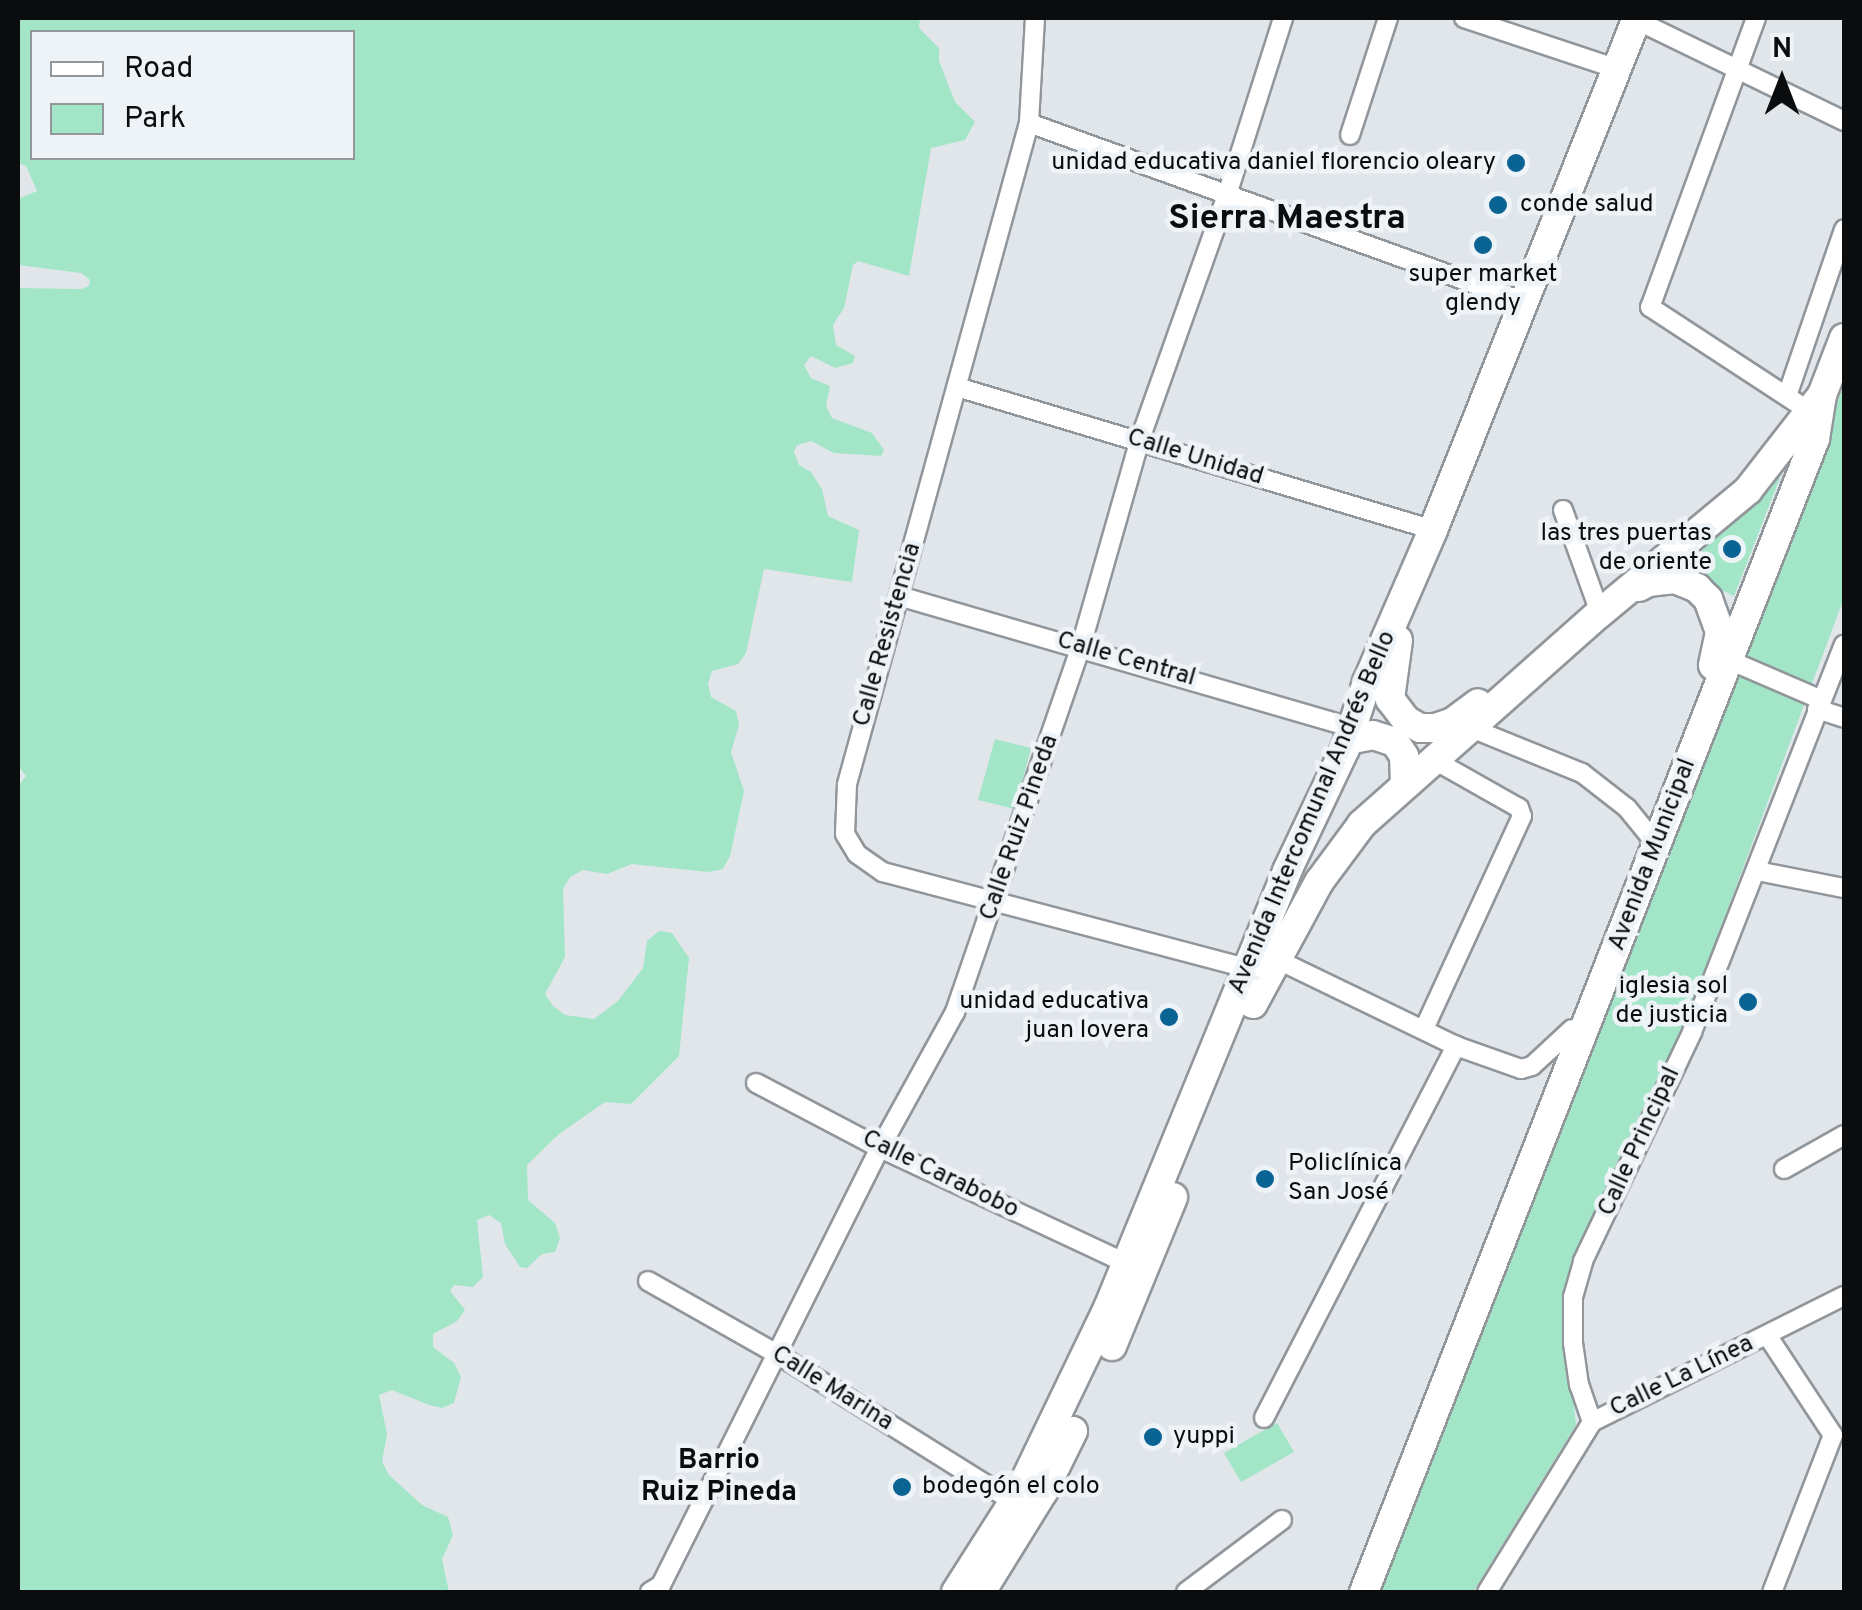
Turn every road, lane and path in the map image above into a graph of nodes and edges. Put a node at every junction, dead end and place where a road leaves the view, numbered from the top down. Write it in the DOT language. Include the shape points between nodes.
graph roads {
  1 [pos="1035,18"];
  2 [pos="1283,18"];
  3 [pos="1388,18"];
  4 [pos="1464,18"];
  5 [pos="1756,18"];
  6 [pos="1637,19"];
  7 [pos="1736,64"];
  8 [pos="1617,69"];
  9 [pos="1844,121"];
  10 [pos="1029,123"];
  11 [pos="1350,135"];
  12 [pos="1226,195"];
  13 [pos="1844,229"];
  14 [pos="1522,301"];
  15 [pos="1844,338"];
  16 [pos="957,387"];
  17 [pos="1807,399"];
  18 [pos="1139,442"];
  19 [pos="1564,510"];
  20 [pos="1433,530"];
  21 [pos="900,596"];
  22 [pos="1625,596"];
  23 [pos="1600,612"];
  24 [pos="1844,645"];
  25 [pos="1081,646"];
  26 [pos="1728,660"];
  27 [pos="1533,671"];
  28 [pos="1819,704"];
  29 [pos="1844,718"];
  30 [pos="1471,728"];
  31 [pos="1350,734"];
  32 [pos="1434,760"];
  33 [pos="1405,784"];
  34 [pos="1648,834"];
  35 [pos="1757,871"];
  36 [pos="1844,888"];
  37 [pos="995,905"];
  38 [pos="1261,963"];
  39 [pos="1424,1029"];
  40 [pos="1572,1029"];
  41 [pos="1456,1046"];
  42 [pos="756,1083"];
  43 [pos="1844,1136"];
  44 [pos="880,1148"];
  45 [pos="1784,1169"];
  46 [pos="1490,1258"];
  47 [pos="1126,1263"];
  48 [pos="648,1281"];
  49 [pos="1844,1296"];
  50 [pos="1767,1335"];
  51 [pos="777,1354"];
  52 [pos="1264,1418"];
  53 [pos="1592,1422"];
  54 [pos="1014,1502"];
  55 [pos="1282,1520"];
  56 [pos="1379,1540"];
  57 [pos="662,1590"];
  58 [pos="956,1592"];
  59 [pos="981,1592"];
  60 [pos="1186,1592"];
  61 [pos="1352,1592"];
  62 [pos="1364,1592"];
  63 [pos="1487,1592"];
  64 [pos="1772,1592"];
  1 -- 10 [label="street, Calle Resistencia"];
  2 -- 12 [label="street, Calle Ruiz Pineda"];
  3 -- 11 [label="street"];
  4 -- 8 [label="street"];
  5 -- 7 [label="street"];
  6 -- 7 [label="street"];
  6 -- 8 [label="highway, Avenida Intercomunal Andrés Bello"];
  7 -- 9 [label="street"];
  7 -- 17 [label="street" via="1650,307"];
  8 -- 14 [label="highway, Avenida Intercomunal Andrés Bello"];
  10 -- 12 [label="street"];
  10 -- 16 [label="street, Calle Resistencia"];
  12 -- 14 [label="street"];
  12 -- 18 [label="street, Calle Ruiz Pineda"];
  13 -- 17 [label="street"];
  14 -- 20 [label="highway, Avenida Intercomunal Andrés Bello"];
  15 -- 17 [label="highway, Avenida Municipal"];
  16 -- 18 [label="street, Calle Unidad"];
  16 -- 21 [label="street, Calle Resistencia"];
  17 -- 22 [label="highway, Avenida Intercomunal Andrés Bello" via="1782,453 1748,490"];
  17 -- 26 [label="highway, Avenida Municipal" via="1814,439"];
  18 -- 20 [label="street, Calle Unidad"];
  18 -- 25 [label="street, Calle Ruiz Pineda"];
  19 -- 23 [label="street"];
  20 -- 27 [label="highway" via="1392,664 1395,710 1420,728 1435,728 1453,722 1503,680"];
  20 -- 31 [label="highway, Avenida Intercomunal Andrés Bello"];
  21 -- 25 [label="street, Calle Central"];
  21 -- 37 [label="street, Calle Resistencia" via="847,784 844,834 857,854 884,872"];
  22 -- 23 [label="highway, Avenida Intercomunal Andrés Bello"];
  22 -- 34 [label="highway, Avenida Municipal" via="1648,582 1675,579 1708,599 1720,632 1710,676"];
  23 -- 27 [label="highway, Avenida Intercomunal Andrés Bello"];
  24 -- 28 [label="street, Calle Principal"];
  25 -- 31 [label="street, Calle Central"];
  25 -- 37 [label="street, Calle Ruiz Pineda"];
  26 -- 28 [label="street"];
  26 -- 46 [label="highway, Avenida Municipal"];
  27 -- 30 [label="highway, Avenida Intercomunal Andrés Bello"];
  28 -- 29 [label="street"];
  28 -- 35 [label="street, Calle Principal"];
  30 -- 32 [label="highway, Avenida Intercomunal Andrés Bello"];
  30 -- 34 [label="street" via="1582,773"];
  31 -- 33 [label="highway" via="1395,742 1404,756"];
  31 -- 38 [label="highway, Avenida Intercomunal Andrés Bello"];
  32 -- 33 [label="highway, Avenida Intercomunal Andrés Bello"];
  32 -- 39 [label="street" via="1519,808 1522,816"];
  33 -- 38 [label="highway, Avenida Intercomunal Andrés Bello" via="1340,850"];
  34 -- 40 [label="highway, Avenida Municipal"];
  35 -- 36 [label="street"];
  35 -- 53 [label="street, Calle Principal" via="1684,1050 1583,1261 1573,1297 1572,1343"];
  37 -- 38 [label="street, Calle Resistencia"];
  37 -- 44 [label="street, Calle Ruiz Pineda" via="955,1012"];
  38 -- 39 [label="street, Calle Resistencia"];
  38 -- 47 [label="highway, Avenida Intercomunal Andrés Bello"];
  38 -- 59 [label="highway, Avenida Intercomunal Andrés Bello" via="1096,1383 1044,1492"];
  39 -- 41 [label="street, Calle Resistencia"];
  40 -- 41 [label="street, Calle Resistencia" via="1521,1069"];
  40 -- 46 [label="highway, Avenida Municipal"];
  41 -- 52 [label="street"];
  42 -- 44 [label="street, Calle Carabobo"];
  43 -- 45 [label="street"];
  44 -- 47 [label="street, Calle Carabobo"];
  44 -- 51 [label="street, Calle Ruiz Pineda"];
  46 -- 56 [label="highway, Avenida Municipal"];
  47 -- 54 [label="highway, Avenida Intercomunal Andrés Bello" via="1075,1384"];
  48 -- 51 [label="street, Calle Marina"];
  49 -- 50 [label="street, Calle La Línea"];
  50 -- 53 [label="street, Calle La Línea"];
  50 -- 64 [label="street" via="1833,1435"];
  51 -- 54 [label="street, Calle Marina"];
  51 -- 57 [label="street, Calle Ruiz Pineda"];
  53 -- 63 [label="street, Calle La Línea"];
  54 -- 58 [label="highway, Avenida Intercomunal Andrés Bello"];
  55 -- 60 [label="street"];
  56 -- 61 [label="highway, Avenida Municipal"];
  56 -- 62 [label="highway, Avenida Municipal"];
}
